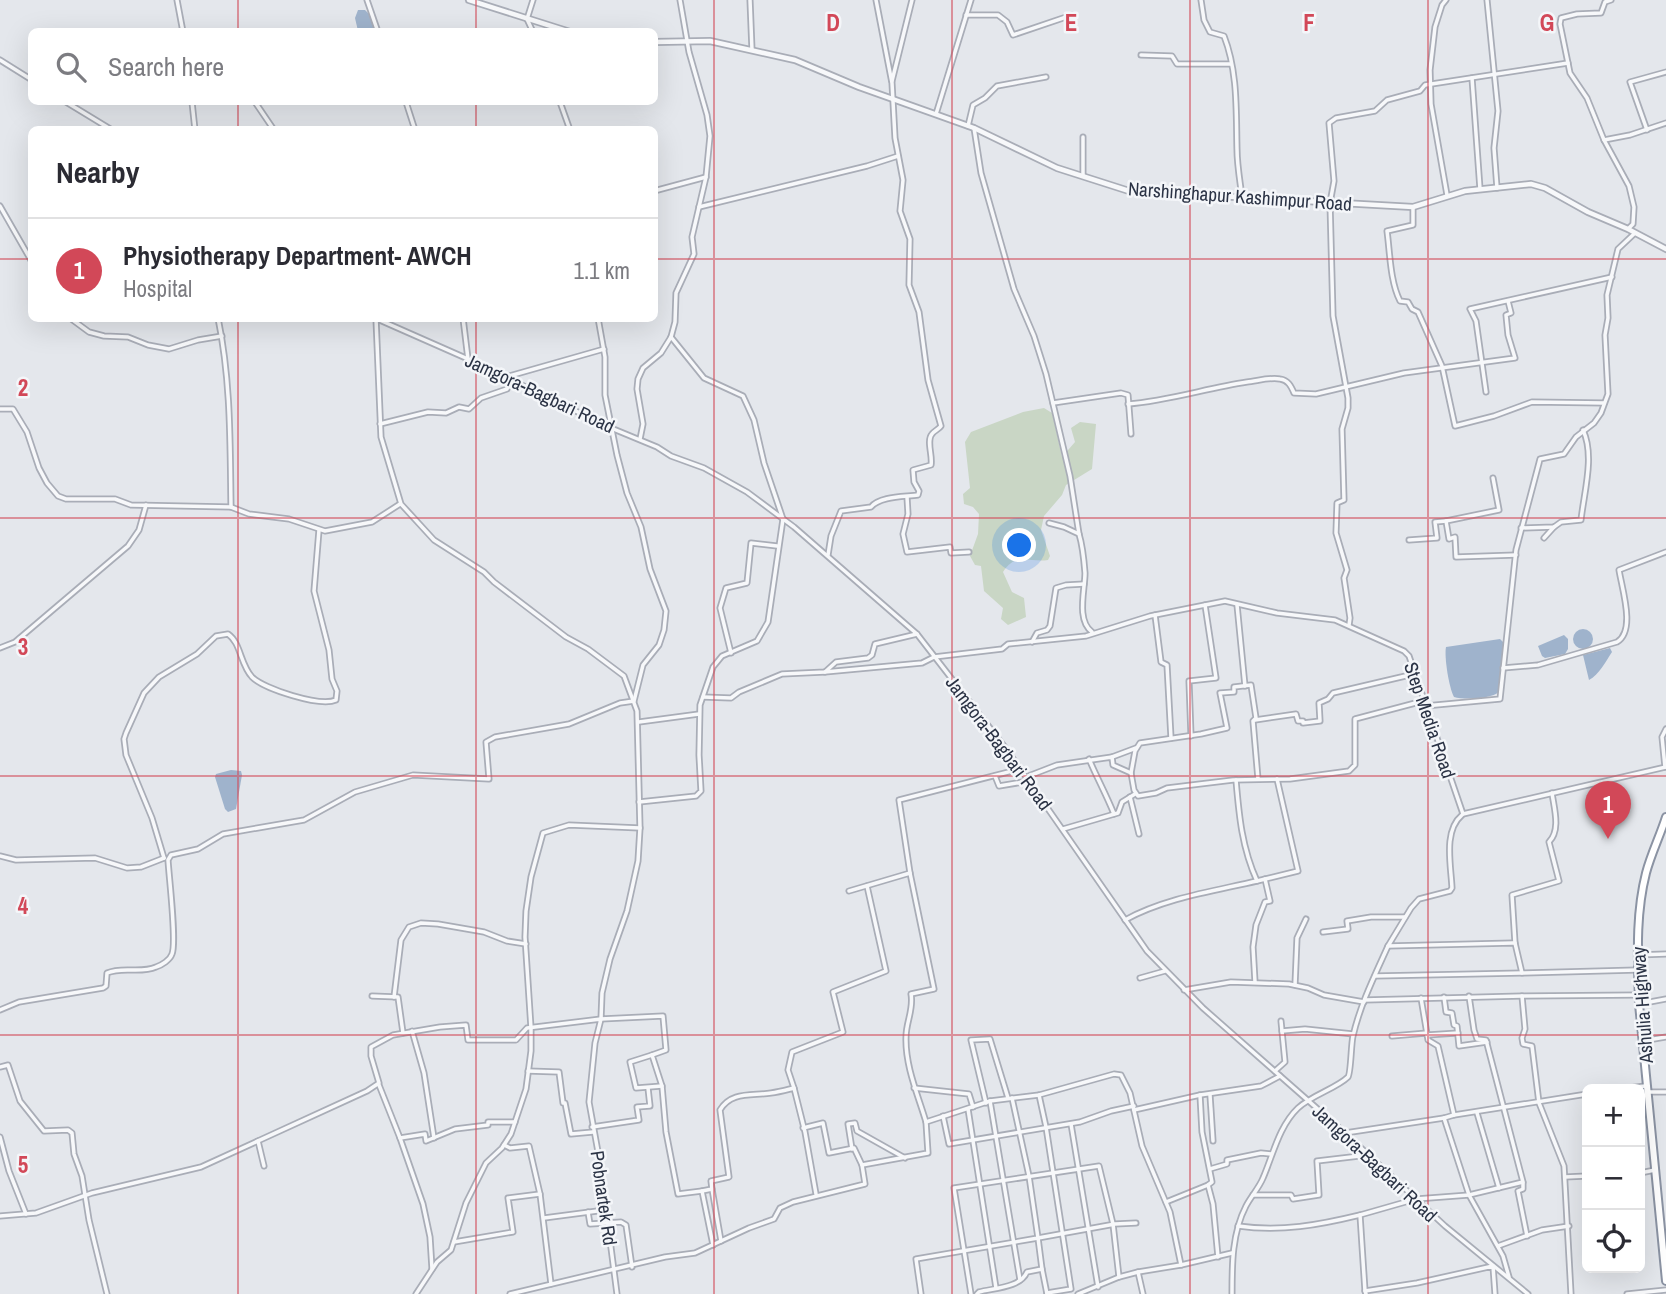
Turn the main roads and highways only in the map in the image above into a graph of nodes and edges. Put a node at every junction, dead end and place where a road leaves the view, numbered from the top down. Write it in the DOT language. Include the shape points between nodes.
graph roads {
  1 [pos="1666,817"];
  2 [pos="1666,1281"];
  1 -- 2 [label="highway, Ashulia Highway" via="1646,874 1637,955"];
}
